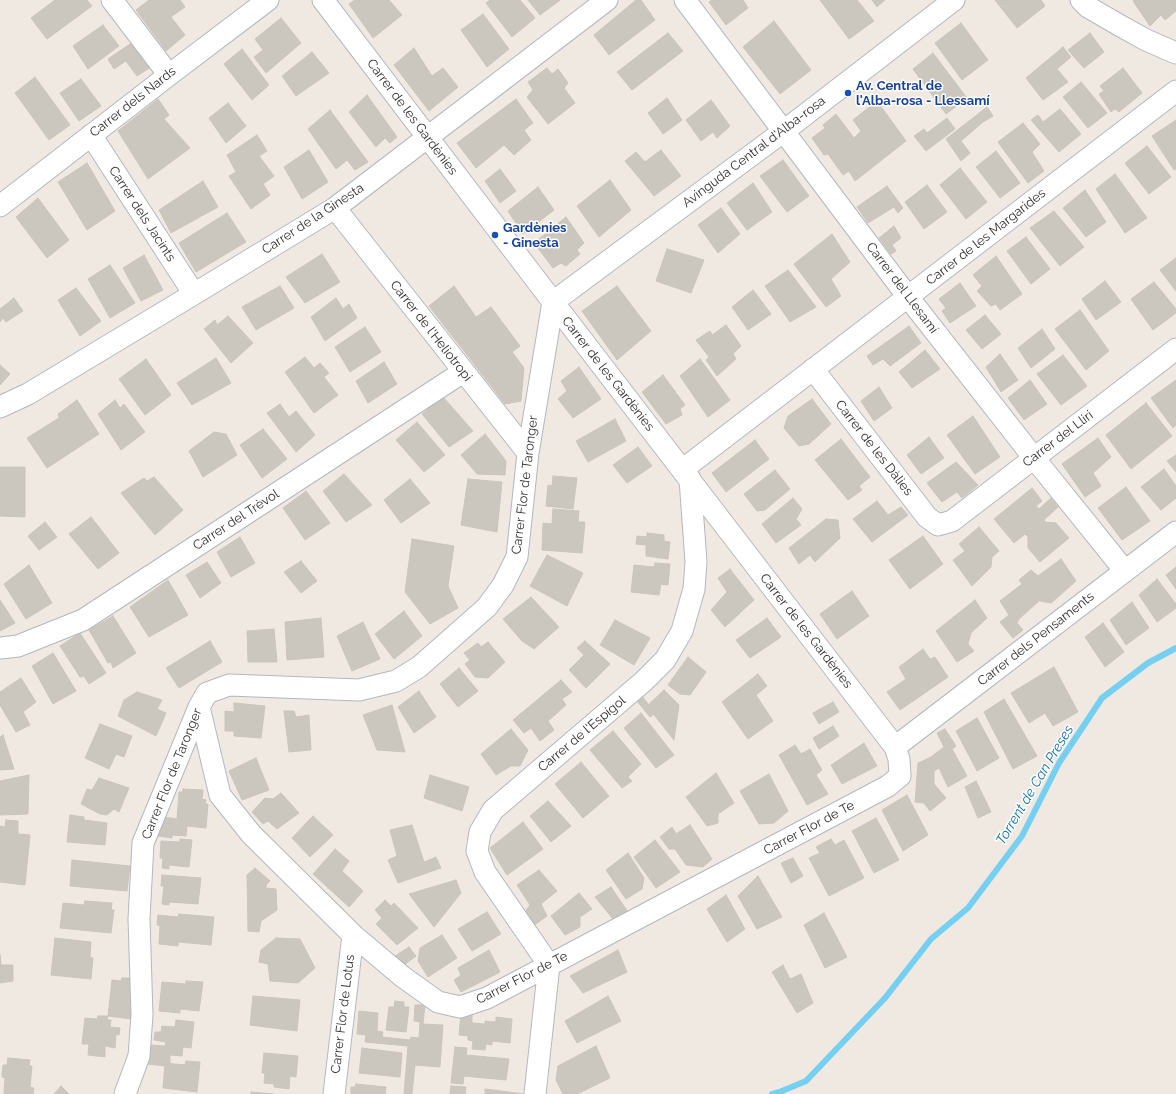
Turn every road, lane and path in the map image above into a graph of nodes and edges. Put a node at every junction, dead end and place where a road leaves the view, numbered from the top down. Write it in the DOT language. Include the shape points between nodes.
graph roads {
  1 [pos="112,0"];
  2 [pos="268,0"];
  3 [pos="323,0"];
  4 [pos="607,0"];
  5 [pos="685,0"];
  6 [pos="954,0"];
  7 [pos="1081,0"];
  8 [pos="1176,53"];
  9 [pos="169,74"];
  10 [pos="1176,91"];
  11 [pos="784,131"];
  12 [pos="91,135"];
  13 [pos="427,138"];
  14 [pos="0,206"];
  15 [pos="335,208"];
  16 [pos="194,294"];
  17 [pos="908,297"];
  18 [pos="553,302"];
  19 [pos="1176,349"];
  20 [pos="813,369"];
  21 [pos="463,372"];
  22 [pos="0,407"];
  23 [pos="528,453"];
  24 [pos="1034,458"];
  25 [pos="686,475"];
  26 [pos="938,525"];
  27 [pos="1176,532"];
  28 [pos="1124,571"];
  29 [pos="0,648"];
  30 [pos="199,707"];
  31 [pos="895,747"];
  32 [pos="353,935"];
  33 [pos="549,965"];
  34 [pos="125,1094"];
  35 [pos="334,1094"];
  36 [pos="535,1094"];
  1 -- 9 [label="street"];
  2 -- 9 [label="street, Carrer dels Nards"];
  3 -- 13 [label="street, Carrer de les Gardènies"];
  4 -- 13 [label="street, Carrer de la Ginesta"];
  5 -- 11 [label="street, Carrer del Llesamí"];
  6 -- 11 [label="street, Avinguda Central d'Alba-rosa"];
  7 -- 8 [label="street" via="1088,7 1126,29"];
  9 -- 12 [label="street, Carrer dels Nards"];
  10 -- 17 [label="street, Carrer de les Margarides"];
  11 -- 17 [label="street, Carrer del Llesamí"];
  11 -- 18 [label="street, Avinguda Central d'Alba-rosa"];
  12 -- 14 [label="street, Carrer dels Nards"];
  12 -- 16 [label="street, Carrer dels Jacints"];
  13 -- 15 [label="street, Carrer de la Ginesta"];
  13 -- 18 [label="street, Carrer de les Gardènies"];
  15 -- 16 [label="street, Carrer de la Ginesta"];
  15 -- 21 [label="street, Carrer de l'Heliotropi"];
  16 -- 22 [label="street, Carrer de la Ginesta" via="28,394"];
  17 -- 20 [label="street, Carrer de les Margarides"];
  17 -- 24 [label="street, Carrer del Llesamí"];
  18 -- 23 [label="street, Carrer Flor de Taronger"];
  18 -- 25 [label="street, Carrer de les Gardènies"];
  19 -- 24 [label="street, Carrer del Lliri"];
  20 -- 25 [label="street, Carrer de les Margarides"];
  20 -- 26 [label="street, Carrer de les Dàlies" via="927,517"];
  21 -- 23 [label="street, Carrer de l'Heliotropi"];
  21 -- 29 [label="street, Carrer del Trèvol" via="83,620 18,646"];
  23 -- 30 [label="street, Carrer Flor de Taronger" via="517,557 503,585 487,607 419,667 396,681 359,690 229,685 207,693"];
  24 -- 26 [label="street, Carrer del Lliri" via="952,521"];
  24 -- 28 [label="street, Carrer del Llesamí"];
  25 -- 31 [label="street, Carrer de les Gardènies"];
  25 -- 33 [label="street, Carrer de l'Espígol" via="696,562 694,589 682,630 665,660 644,681 493,810 480,832 476,851 485,872"];
  27 -- 28 [label="street, Carrer dels Pensaments"];
  28 -- 31 [label="street, Carrer dels Pensaments"];
  30 -- 32 [label="street, Carrer Flor de Te" via="220,795 252,834"];
  30 -- 34 [label="street, Carrer Flor de Taronger" via="143,842 139,919 142,1022 139,1056"];
  31 -- 33 [label="street, Carrer Flor de Te" via="900,776 888,786"];
  32 -- 33 [label="street, Carrer Flor de Te" via="403,977 438,1002 460,1007 487,998"];
  32 -- 35 [label="street, Carrer Flor de Lotus"];
  33 -- 36 [label="street"];
}
